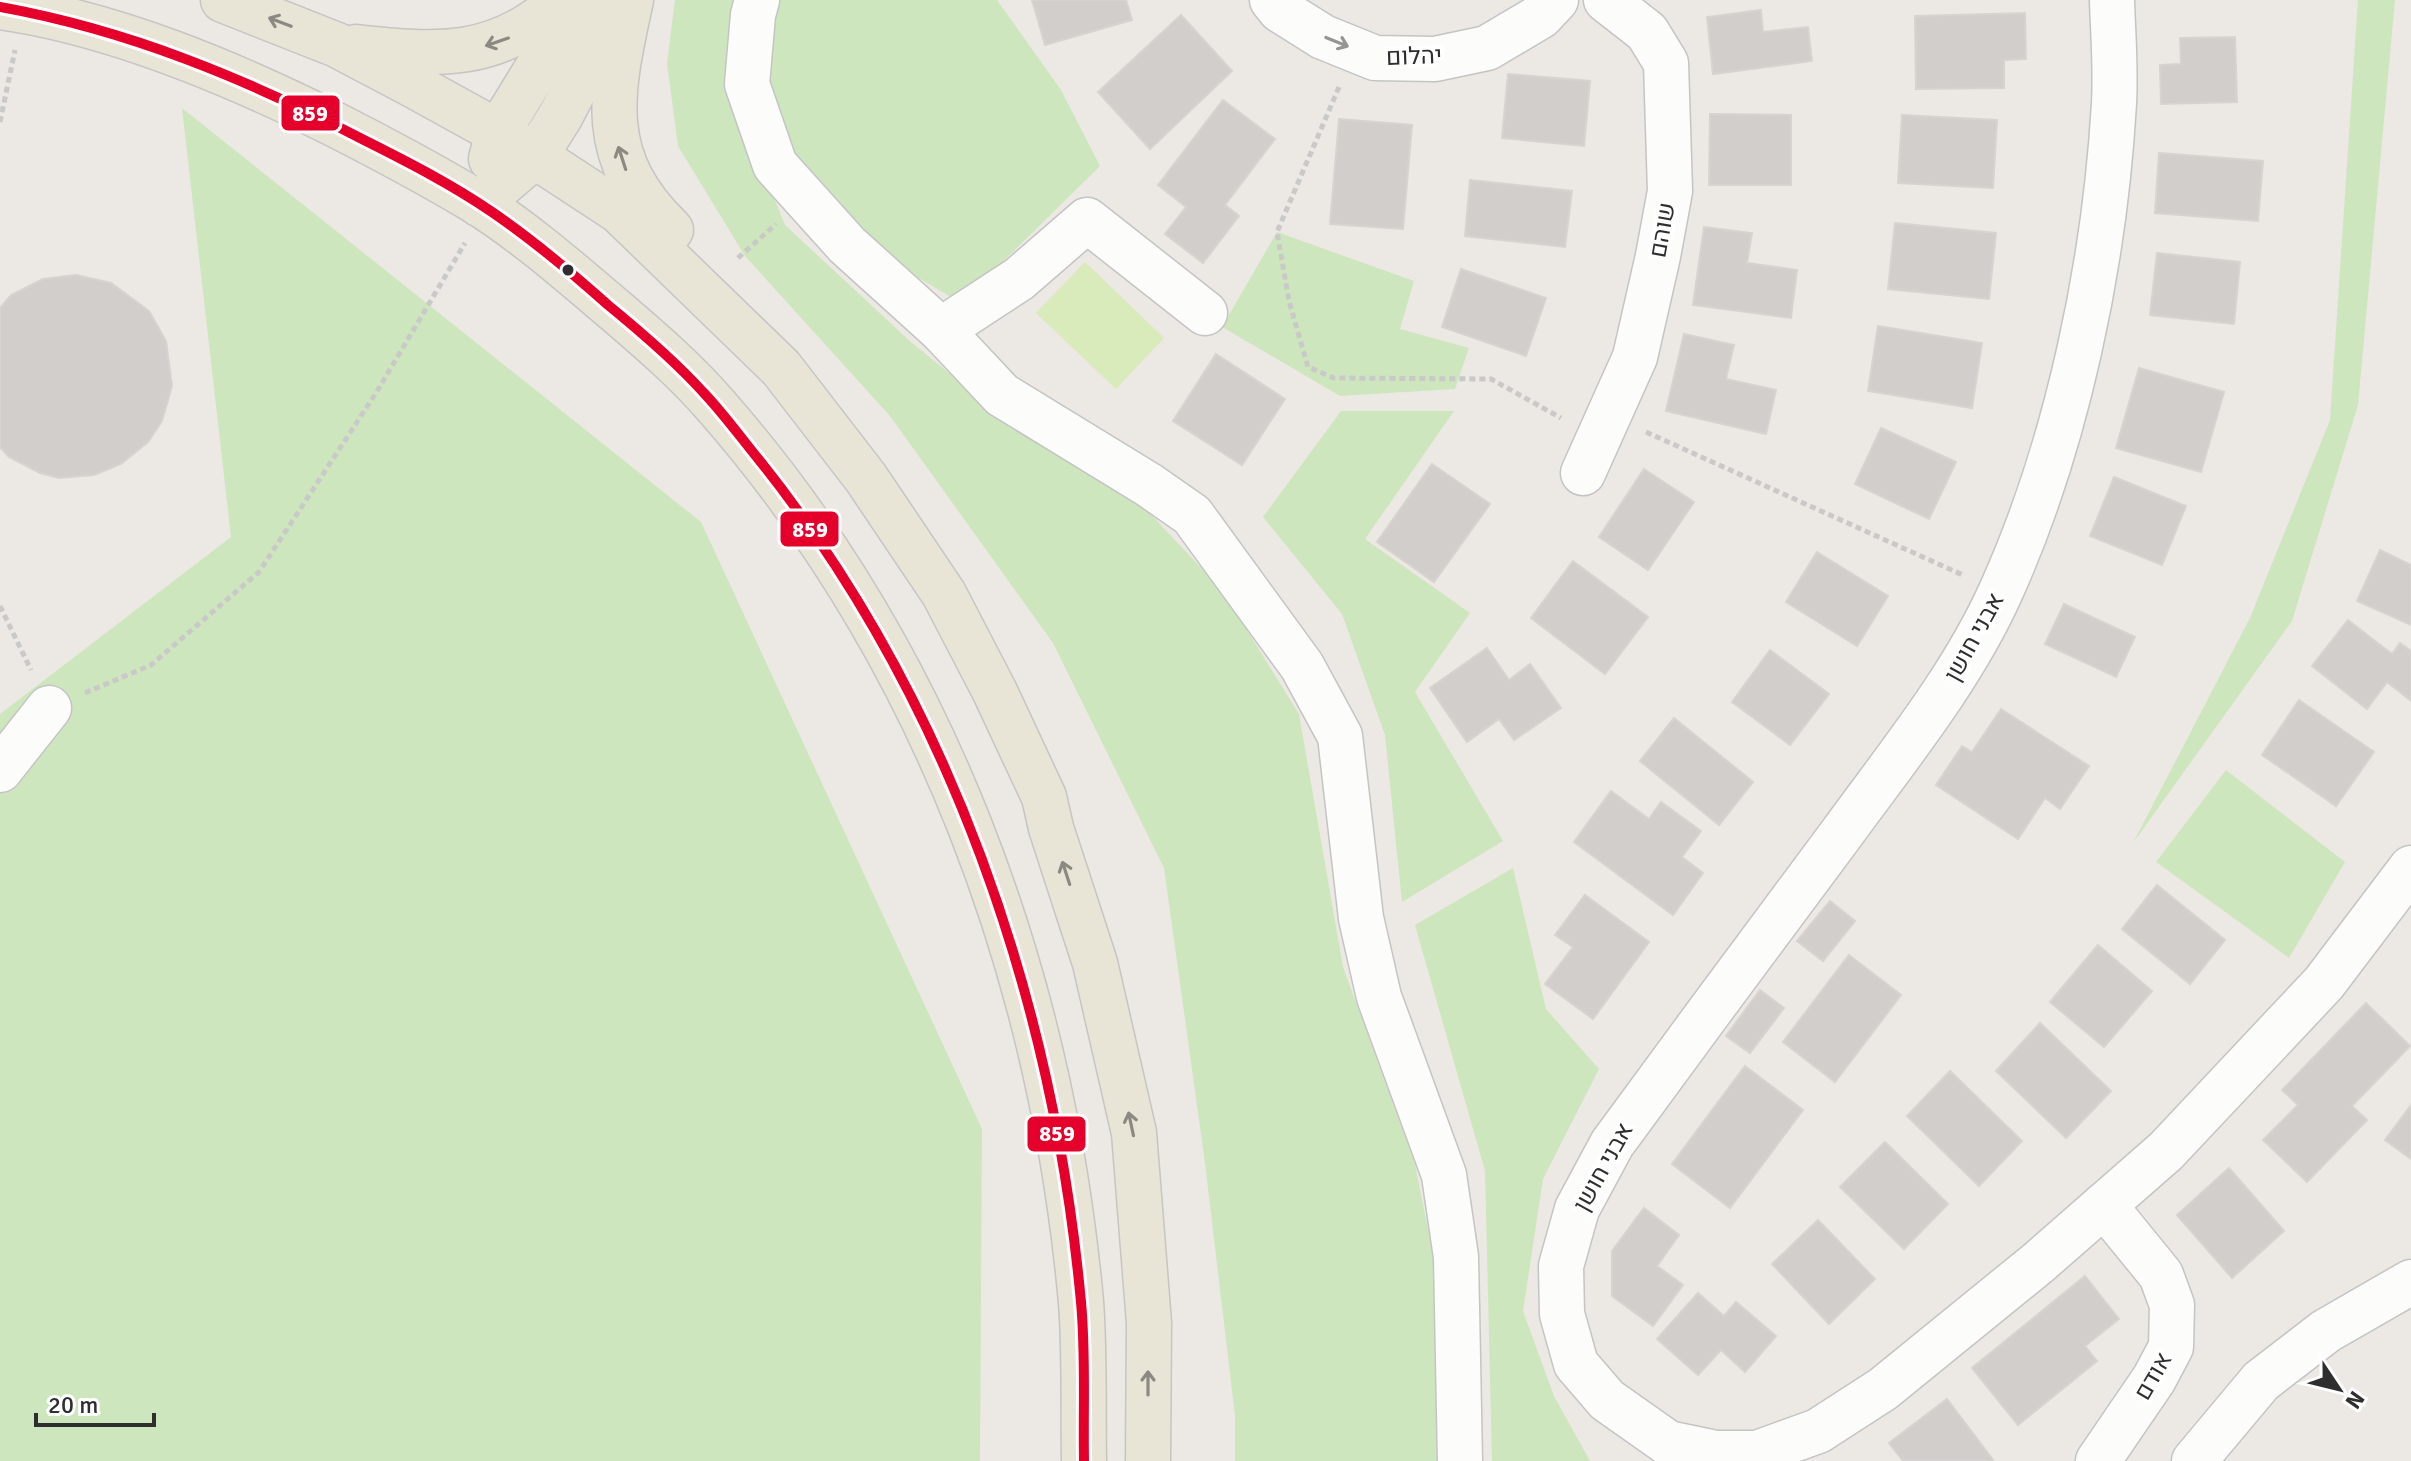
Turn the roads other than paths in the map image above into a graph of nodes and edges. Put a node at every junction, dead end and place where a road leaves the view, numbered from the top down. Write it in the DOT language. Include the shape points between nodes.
graph roads {
  1 [pos="223,0"];
  2 [pos="562,0"];
  3 [pos="579,0"];
  4 [pos="621,0"];
  5 [pos="631,0"];
  6 [pos="757,0"];
  7 [pos="1272,0"];
  8 [pos="1556,0"];
  9 [pos="1606,0"];
  10 [pos="2112,0"];
  11 [pos="12,9"];
  12 [pos="337,45"];
  13 [pos="498,132"];
  14 [pos="536,155"];
  15 [pos="472,224"];
  16 [pos="1205,313"];
  17 [pos="941,330"];
  18 [pos="1597,442"];
  19 [pos="49,708"];
  20 [pos="0,770"];
  21 [pos="1044,797"];
  22 [pos="2411,868"];
  23 [pos="2104,1205"];
  24 [pos="2411,1282"];
  25 [pos="1084,1461"];
  26 [pos="1148,1461"];
  27 [pos="1460,1461"];
  28 [pos="2098,1461"];
  29 [pos="2194,1461"];
  12 -- 1 [label="main road, one-way"];
  2 -- 12 [label="main road, one-way" via="502,42 472,49 400,52"];
  3 -- 13 [label="main road"];
  4 -- 14 [label="main road"];
  21 -- 5 [label="main road, one-way" via="1022,707 975,598 825,386 664,223 626,171 614,123 615,82"];
  6 -- 17 [label="street" via="747,84 775,165 847,245"];
  7 -- 8 [label="street, יהלום, one-way" via="1323,37 1375,58 1435,59 1487,48 1541,16"];
  9 -- 18 [label="street, שוהם" via="1647,32 1666,63 1670,191 1635,357"];
  10 -- 23 [label="street, אבני חושן" via="2114,101 2101,241 2077,359 2041,489 2000,592 1953,676 1884,775 1612,1144 1577,1209 1561,1266 1562,1314 1576,1364 1607,1400 1668,1443 1716,1453 1757,1453 1818,1431 1883,1389"];
  11 -- 15 [label="main road" via="139,41 270,92 369,142"];
  12 -- 13 [label="main road"];
  13 -- 14 [label="main road"];
  13 -- 15 [label="main road"];
  14 -- 15 [label="main road"];
  14 -- 21 [label="main road" via="619,211 781,368 866,478 944,594"];
  15 -- 25 [label="main road" via="554,258 641,332 715,405 788,496 865,608 926,725 981,850 1023,978 1060,1142 1081,1306"];
  16 -- 17 [label="street" via="1087,220 1019,279"];
  17 -- 27 [label="street" via="1002,395 1192,515 1302,666 1340,736 1361,918 1379,997 1444,1175 1456,1257"];
  19 -- 20 [label="street"];
  26 -- 21 [label="main road, one-way" via="1149,1323 1134,1133 1095,963"];
  22 -- 23 [label="street, אבני חושן" via="2324,983 2166,1151"];
  23 -- 28 [label="street, אודם" via="2161,1275 2172,1305 2171,1347"];
  24 -- 29 [label="street" via="2326,1331 2261,1381"];
}
